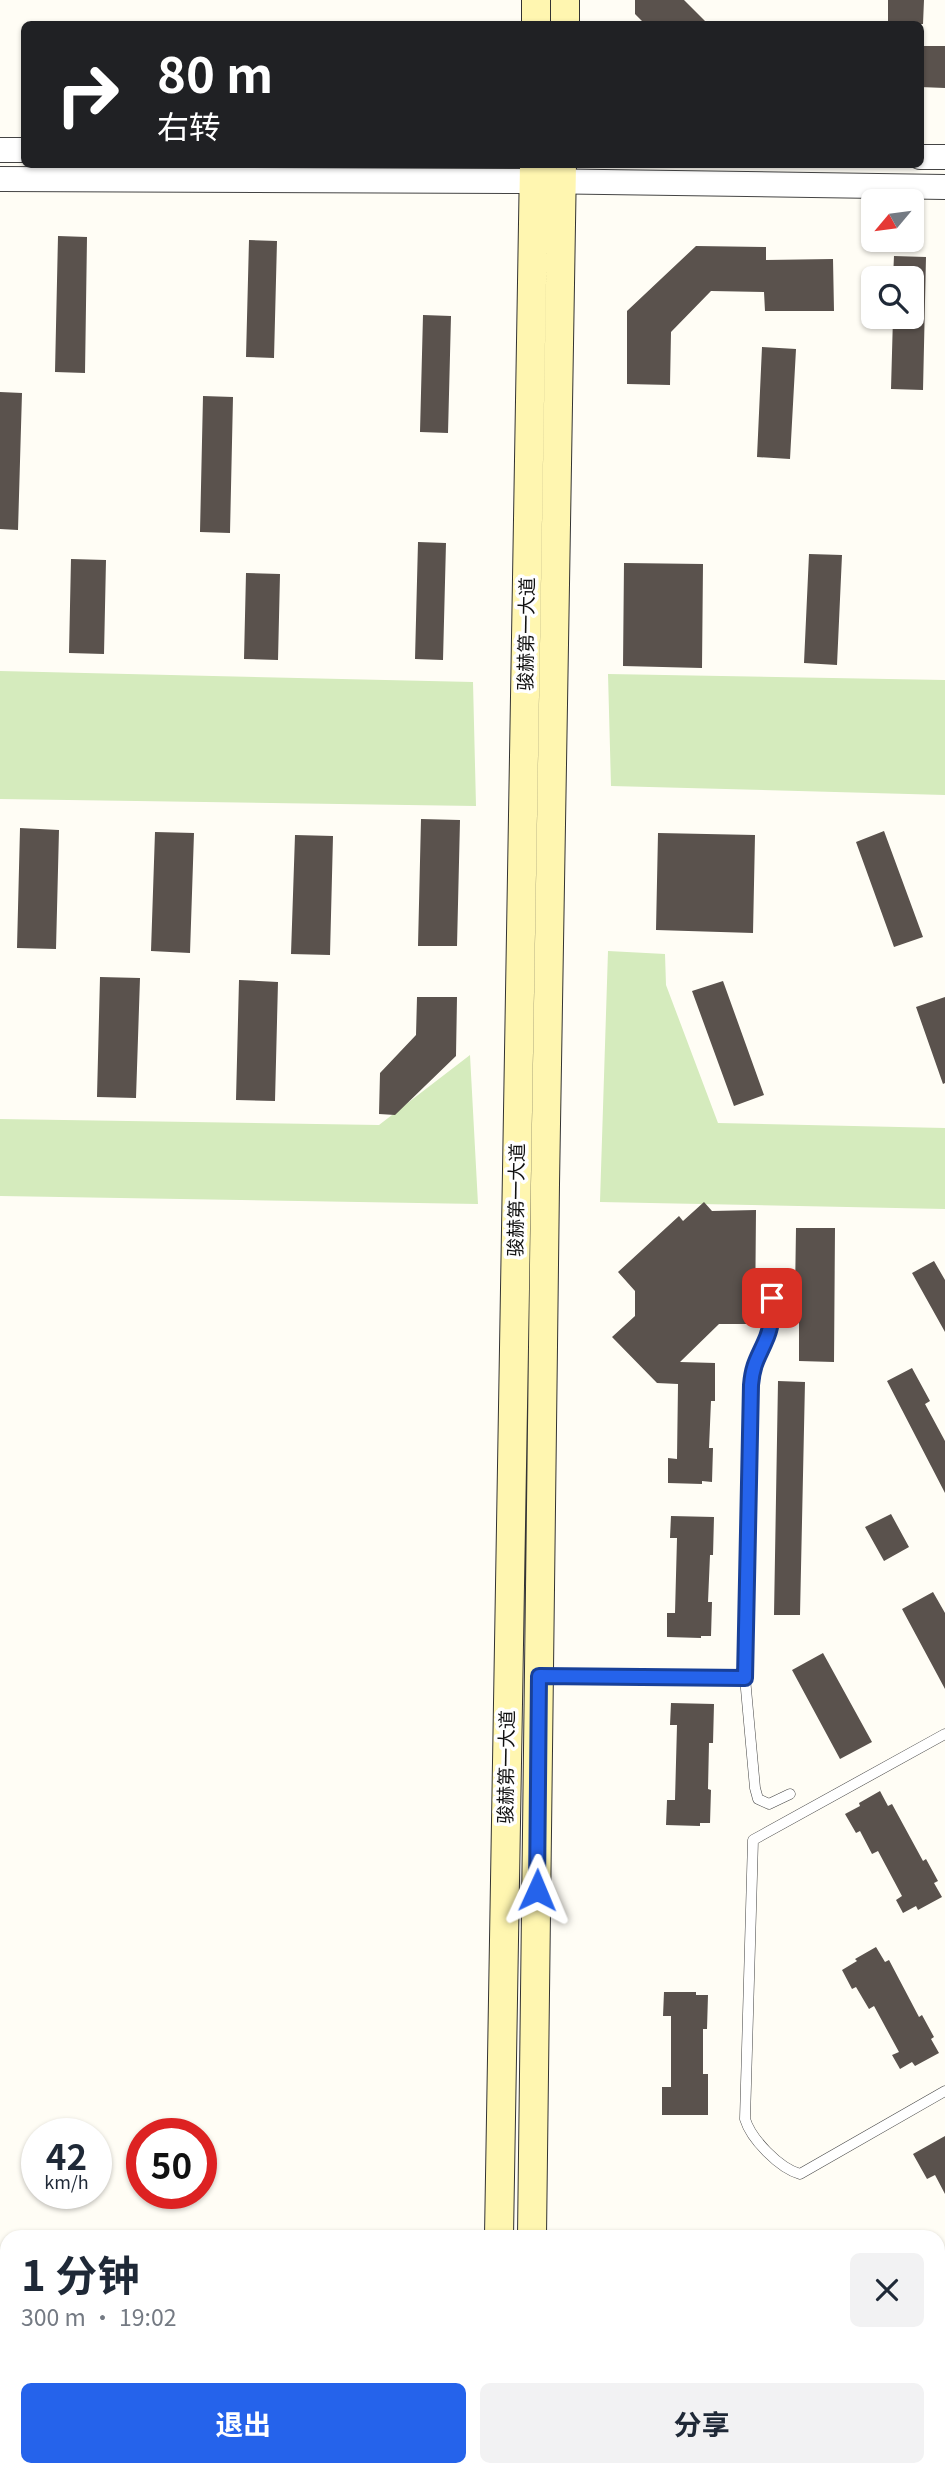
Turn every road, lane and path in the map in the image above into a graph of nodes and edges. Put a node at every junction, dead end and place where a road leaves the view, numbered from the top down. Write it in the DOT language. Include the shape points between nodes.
graph roads {
  1 [pos="536,0"];
  2 [pos="565,0"];
  3 [pos="536,21"];
  4 [pos="565,21"];
  5 [pos="0,150"];
  6 [pos="21,150"];
  7 [pos="924,157"];
  8 [pos="945,158"];
  9 [pos="534,173"];
  10 [pos="562,173"];
  11 [pos="0,179"];
  12 [pos="945,187"];
  13 [pos="772,1275"];
  14 [pos="539,1676"];
  15 [pos="745,1678"];
  16 [pos="945,1734"];
  17 [pos="790,1794"];
  18 [pos="945,2091"];
  19 [pos="499,2230"];
  20 [pos="532,2230"];
  1 -- 3 [label="main road"];
  2 -- 4 [label="main road"];
  5 -- 6 [label="street"];
  7 -- 8 [label="street"];
  9 -- 10 [label="street"];
  9 -- 11 [label="street"];
  9 -- 19 [label="main road, 骏赫第一大道"];
  10 -- 12 [label="street"];
  10 -- 14 [label="main road, 骏赫第一大道"];
  13 -- 15 [label="lane" via="771,1322 752,1365"];
  14 -- 15 [label="lane"];
  14 -- 20 [label="main road, 骏赫第一大道"];
  15 -- 17 [label="lane" via="758,1799 769,1804"];
  16 -- 18 [label="lane" via="753,1840 745,2119 753,2138 800,2174"];
}
